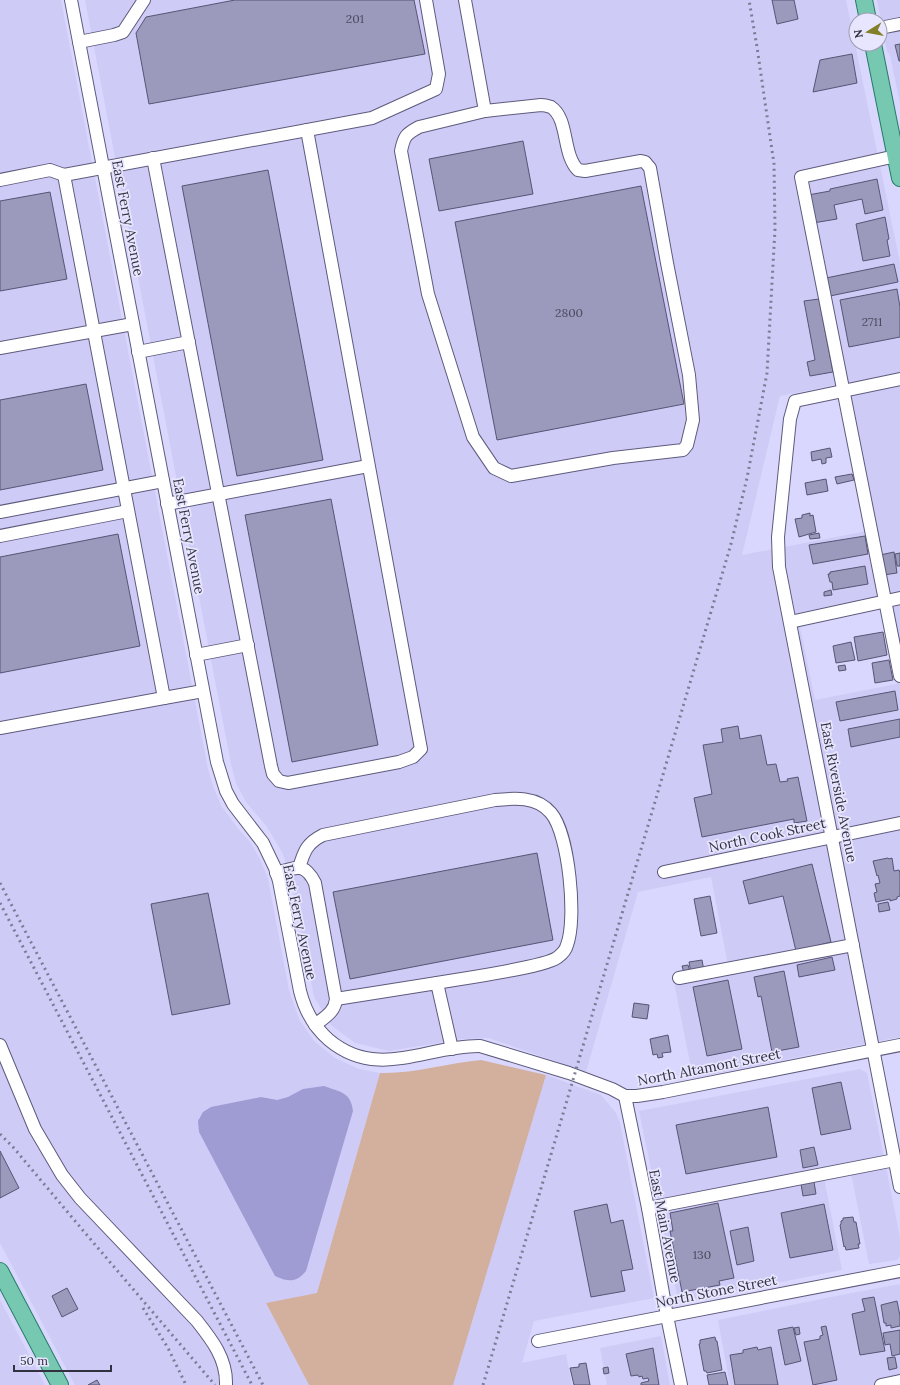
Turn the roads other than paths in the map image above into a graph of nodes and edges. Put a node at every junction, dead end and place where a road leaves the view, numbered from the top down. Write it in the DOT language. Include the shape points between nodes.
graph roads {
  1 [pos="71,0"];
  2 [pos="144,0"];
  3 [pos="426,0"];
  4 [pos="466,0"];
  5 [pos="864,0"];
  6 [pos="866,12"];
  7 [pos="900,24"];
  8 [pos="888,26"];
  9 [pos="79,42"];
  10 [pos="875,52"];
  11 [pos="485,111"];
  12 [pos="307,130"];
  13 [pos="898,156"];
  14 [pos="154,158"];
  15 [pos="103,167"];
  16 [pos="64,175"];
  17 [pos="900,178"];
  18 [pos="0,180"];
  19 [pos="133,324"];
  20 [pos="94,331"];
  21 [pos="189,342"];
  22 [pos="0,348"];
  23 [pos="138,352"];
  24 [pos="900,379"];
  25 [pos="844,390"];
  26 [pos="368,466"];
  27 [pos="163,481"];
  28 [pos="124,489"];
  29 [pos="219,494"];
  30 [pos="167,504"];
  31 [pos="0,512"];
  32 [pos="128,512"];
  33 [pos="0,536"];
  34 [pos="900,598"];
  35 [pos="885,601"];
  36 [pos="790,622"];
  37 [pos="248,645"];
  38 [pos="196,655"];
  39 [pos="900,676"];
  40 [pos="203,691"];
  41 [pos="164,698"];
  42 [pos="0,728"];
  43 [pos="900,823"];
  44 [pos="832,836"];
  45 [pos="299,868"];
  46 [pos="664,872"];
  47 [pos="276,873"];
  48 [pos="853,945"];
  49 [pos="679,978"];
  50 [pos="437,982"];
  51 [pos="336,999"];
  52 [pos="315,1025"];
  53 [pos="0,1045"];
  54 [pos="900,1045"];
  55 [pos="341,1049"];
  56 [pos="452,1050"];
  57 [pos="874,1050"];
  58 [pos="625,1096"];
  59 [pos="895,1160"];
  60 [pos="900,1187"];
  61 [pos="648,1208"];
  62 [pos="0,1271"];
  63 [pos="900,1271"];
  64 [pos="667,1316"];
  65 [pos="538,1341"];
  66 [pos="900,1381"];
  67 [pos="60,1385"];
  68 [pos="226,1385"];
  69 [pos="681,1385"];
  70 [pos="881,1385"];
  1 -- 9 [label="street, East Ferry Avenue"];
  2 -- 9 [label="street" via="123,32"];
  3 -- 12 [label="street" via="439,74 436,89 372,118"];
  4 -- 11 [label="street"];
  5 -- 6 [label="main road"];
  7 -- 8 [label="street"];
  9 -- 15 [label="street, East Ferry Avenue"];
  10 -- 13 [label="main road"];
  11 -- 11 [label="street" via="542,105 550,107 558,115 570,158 578,170 641,161 650,168 689,375 693,420 687,445 683,450 613,458 511,476 494,468 473,437 428,294 401,151 404,137 411,131"];
  12 -- 14 [label="street"];
  12 -- 26 [label="street"];
  13 -- 17 [label="main road"];
  13 -- 25 [label="street" via="801,177"];
  14 -- 15 [label="street"];
  14 -- 21 [label="street"];
  15 -- 16 [label="street"];
  15 -- 19 [label="street, East Ferry Avenue"];
  16 -- 18 [label="street" via="50,170"];
  16 -- 20 [label="street"];
  19 -- 20 [label="street"];
  19 -- 23 [label="street, East Ferry Avenue"];
  20 -- 22 [label="street"];
  20 -- 28 [label="street"];
  21 -- 23 [label="street"];
  21 -- 29 [label="street"];
  23 -- 27 [label="street, East Ferry Avenue"];
  24 -- 25 [label="street"];
  25 -- 35 [label="street"];
  25 -- 36 [label="street, East Riverside Avenue" via="795,401 790,419 778,537 779,567"];
  26 -- 29 [label="street"];
  26 -- 37 [label="street" via="421,749 413,757 399,762 288,783 279,782 271,766"];
  27 -- 28 [label="street"];
  27 -- 30 [label="street, East Ferry Avenue"];
  28 -- 31 [label="street"];
  28 -- 32 [label="street"];
  29 -- 30 [label="street"];
  29 -- 37 [label="street"];
  30 -- 38 [label="street, East Ferry Avenue"];
  32 -- 33 [label="street"];
  32 -- 41 [label="street"];
  34 -- 35 [label="street"];
  35 -- 36 [label="street"];
  35 -- 39 [label="street"];
  36 -- 44 [label="street, East Riverside Avenue"];
  37 -- 38 [label="street"];
  38 -- 40 [label="street, East Ferry Avenue"];
  40 -- 41 [label="street"];
  40 -- 47 [label="street, East Ferry Avenue" via="217,762 226,792 263,843"];
  41 -- 42 [label="street"];
  43 -- 44 [label="street, North Cook Street"];
  44 -- 46 [label="street, North Cook Street"];
  44 -- 48 [label="street, East Riverside Avenue"];
  45 -- 47 [label="street"];
  45 -- 50 [label="street" via="309,845 323,835 514,798 530,800 551,812 561,830 568,861 572,912 567,947 557,958 540,965"];
  45 -- 51 [label="street" via="305,869 315,883"];
  47 -- 52 [label="street, East Ferry Avenue" via="301,996"];
  48 -- 49 [label="street"];
  48 -- 57 [label="street, East Riverside Avenue"];
  50 -- 51 [label="street"];
  50 -- 56 [label="street"];
  51 -- 52 [label="street" via="333,1010"];
  52 -- 55 [label="street, East Ferry Avenue"];
  53 -- 68 [label="street" via="35,1129 62,1174 80,1198 201,1326 222,1358"];
  54 -- 57 [label="street, North Altamont Street"];
  55 -- 56 [label="street, North Altamont Street" via="364,1058 388,1060"];
  56 -- 58 [label="street, North Altamont Street" via="473,1046 489,1048 569,1073"];
  57 -- 58 [label="street, North Altamont Street" via="663,1092"];
  57 -- 59 [label="street, East Riverside Avenue"];
  58 -- 61 [label="street, East Main Avenue"];
  59 -- 60 [label="street, East Riverside Avenue"];
  59 -- 61 [label="street"];
  61 -- 64 [label="street, East Main Avenue"];
  62 -- 67 [label="main road"];
  63 -- 64 [label="street, North Stone Street"];
  64 -- 65 [label="street, North Stone Street"];
  64 -- 69 [label="street, East Main Avenue"];
  66 -- 70 [label="street"];
}
